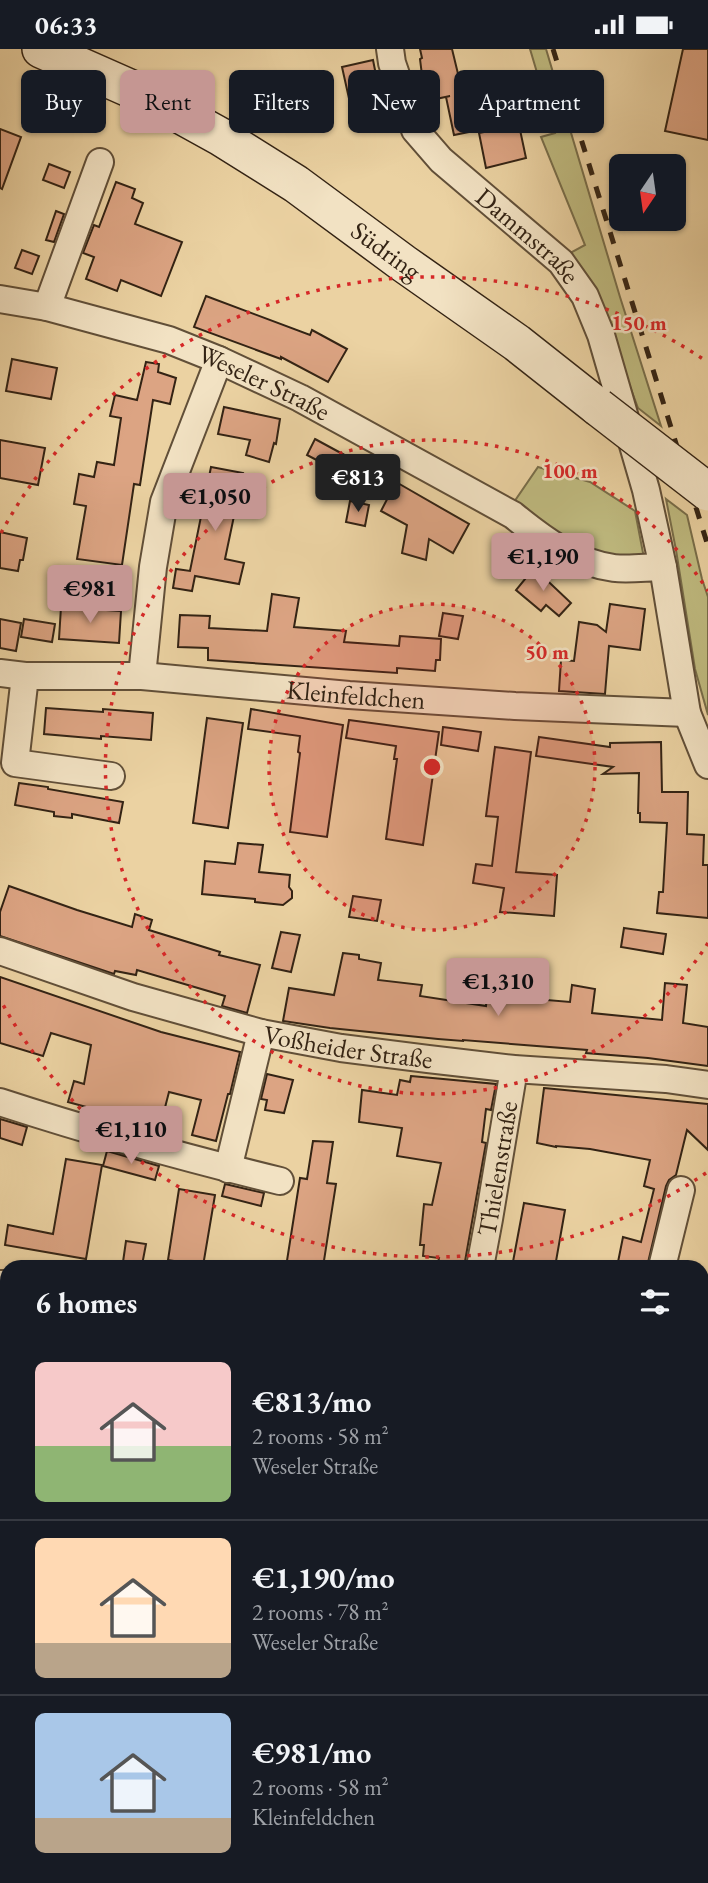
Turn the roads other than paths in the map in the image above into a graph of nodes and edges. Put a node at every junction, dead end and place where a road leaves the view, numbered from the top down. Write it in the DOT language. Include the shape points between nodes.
graph roads {
  1 [pos="41,49"];
  2 [pos="390,49"];
  3 [pos="100,163"];
  4 [pos="0,299"];
  5 [pos="47,307"];
  6 [pos="219,360"];
  7 [pos="708,492"];
  8 [pos="663,567"];
  9 [pos="13,674"];
  10 [pos="142,676"];
  11 [pos="687,713"];
  12 [pos="708,765"];
  13 [pos="111,776"];
  14 [pos="0,951"];
  15 [pos="261,1033"];
  16 [pos="514,1069"];
  17 [pos="708,1085"];
  18 [pos="0,1102"];
  19 [pos="228,1169"];
  20 [pos="280,1181"];
  21 [pos="681,1190"];
  22 [pos="481,1260"];
  23 [pos="664,1260"];
  1 -- 7 [label="main road, Südring, bridge" via="145,95 285,178 517,343"];
  2 -- 8 [label="street, Dammstraße" via="415,130 441,160 561,262 585,296 601,335 646,490"];
  3 -- 5 [label="street"];
  4 -- 5 [label="street, Weseler Straße"];
  5 -- 6 [label="street, Weseler Straße" via="169,340"];
  6 -- 8 [label="street, Weseler Straße" via="300,398 513,515 574,558 616,569"];
  6 -- 10 [label="street" via="164,502"];
  8 -- 11 [label="street"];
  9 -- 10 [label="street, Kleinfeldchen"];
  9 -- 13 [label="street, Kleinfeldchen" via="15,763"];
  10 -- 11 [label="street, Kleinfeldchen" via="349,695"];
  11 -- 12 [label="street"];
  14 -- 15 [label="street, Voßheider Straße" via="133,997"];
  15 -- 16 [label="street, Voßheider Straße" via="341,1048"];
  15 -- 19 [label="street"];
  16 -- 17 [label="street, Voßheider Straße"];
  16 -- 22 [label="street, Thielenstraße"];
  18 -- 19 [label="street"];
  19 -- 20 [label="street"];
  21 -- 23 [label="street"];
}
